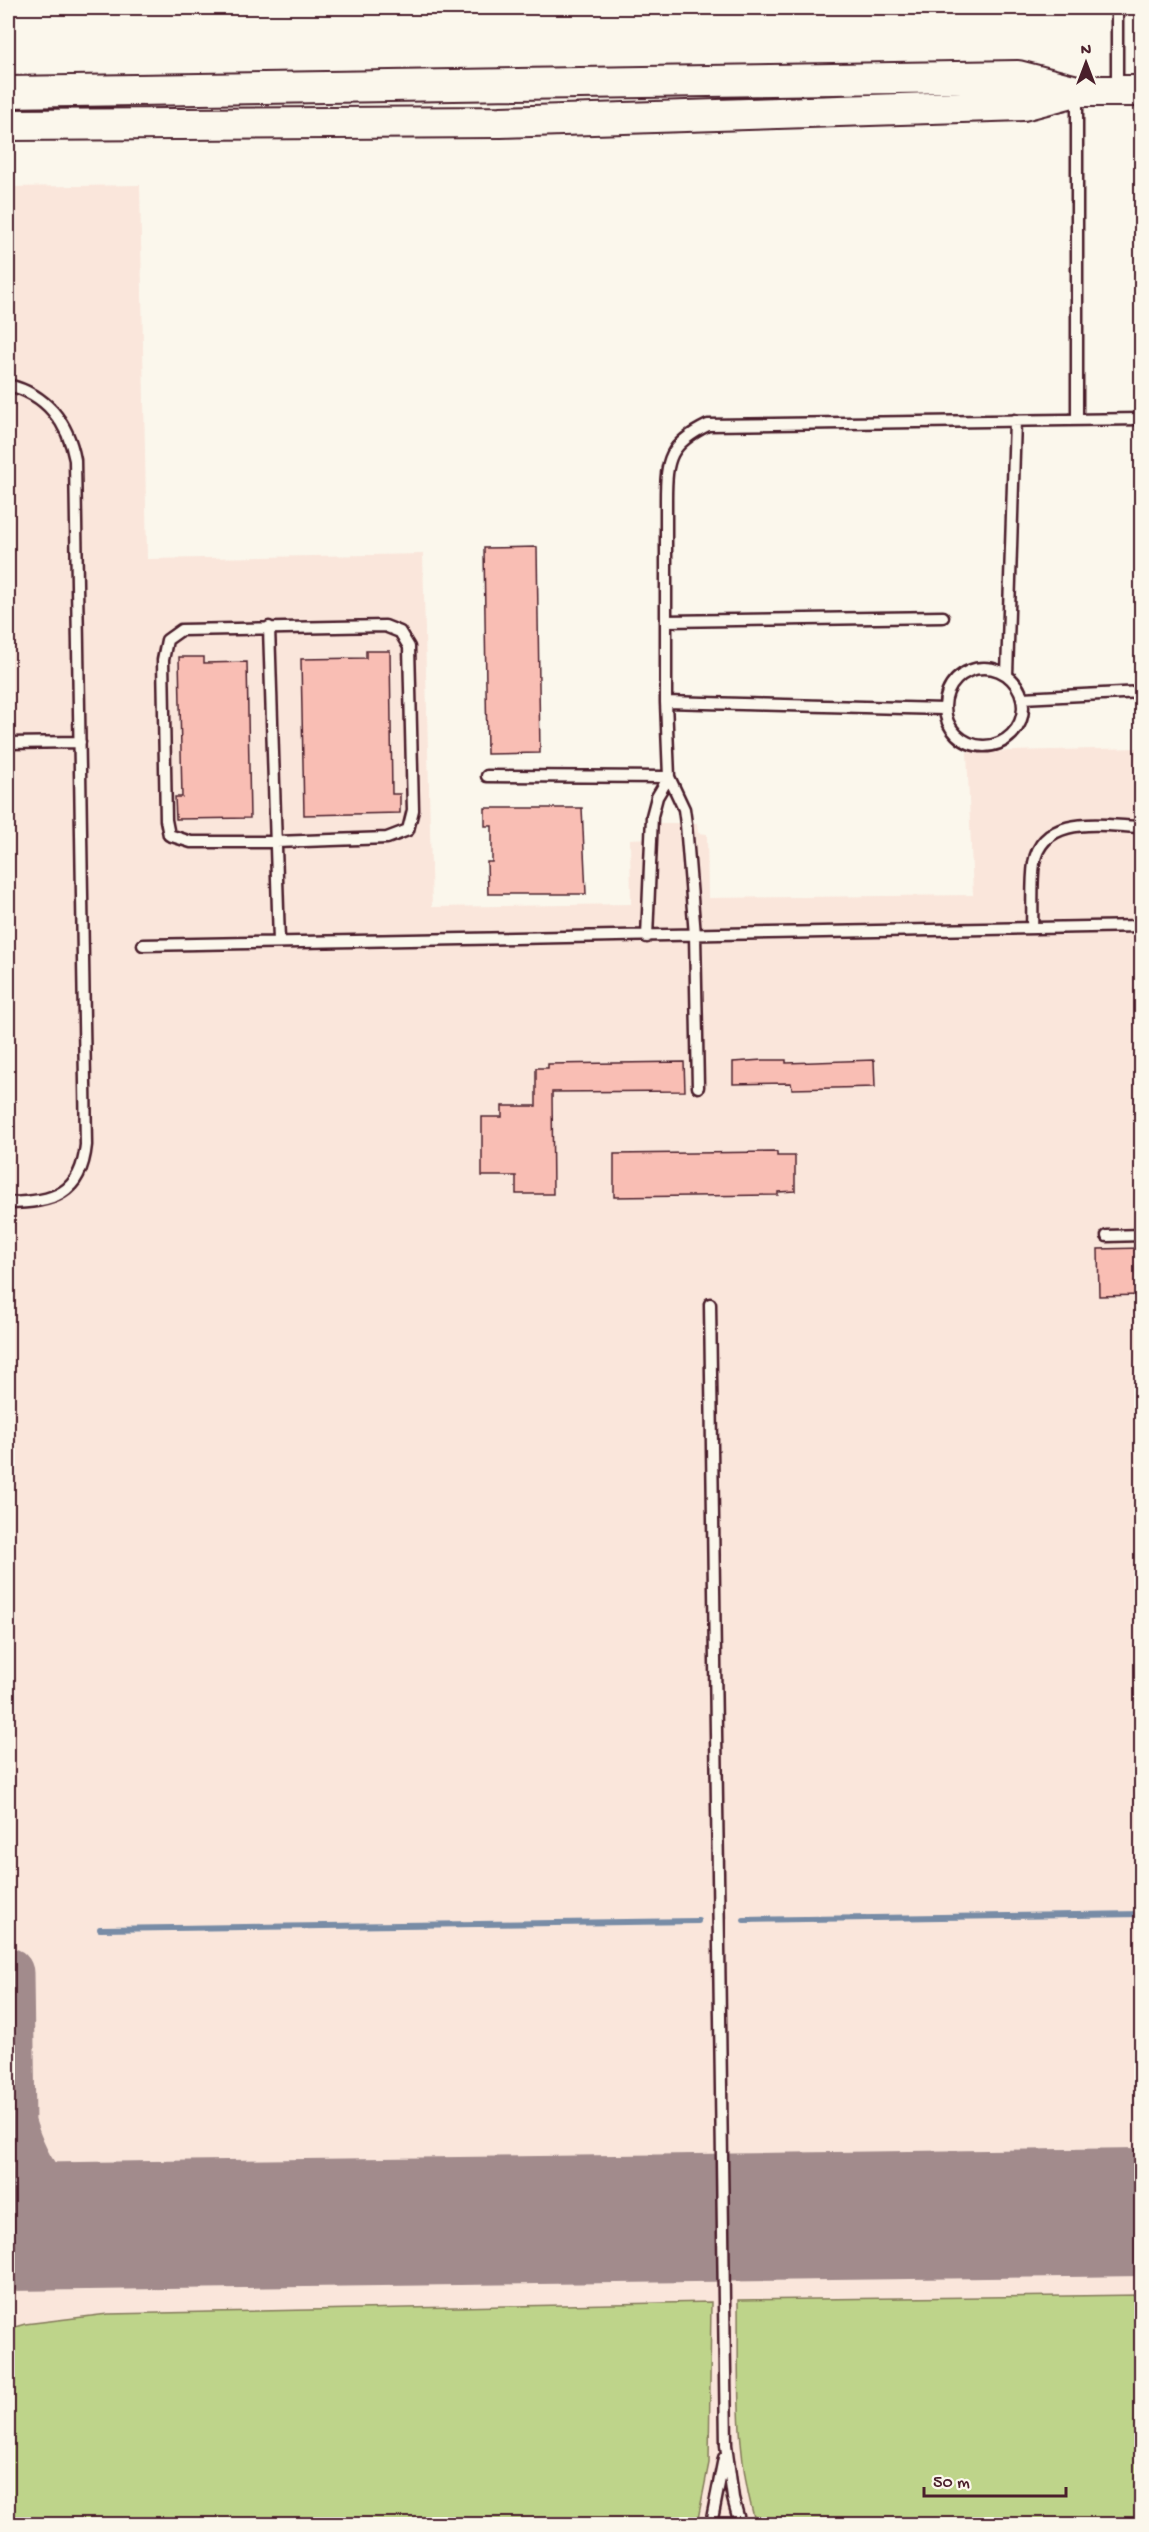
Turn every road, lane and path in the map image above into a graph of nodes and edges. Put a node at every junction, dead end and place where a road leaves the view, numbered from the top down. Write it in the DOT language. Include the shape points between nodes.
graph roads {
  1 [pos="1117,8"];
  2 [pos="500,84"];
  3 [pos="1077,91"];
  4 [pos="1129,91"];
  5 [pos="8,92"];
  6 [pos="500,122"];
  7 [pos="8,125"];
  8 [pos="8,385"];
  9 [pos="1077,419"];
  10 [pos="1142,419"];
  11 [pos="1015,420"];
  12 [pos="943,617"];
  13 [pos="666,621"];
  14 [pos="269,627"];
  15 [pos="1007,675"];
  16 [pos="1142,692"];
  17 [pos="1023,698"];
  18 [pos="666,702"];
  19 [pos="944,709"];
  20 [pos="80,742"];
  21 [pos="8,743"];
  22 [pos="487,776"];
  23 [pos="669,777"];
  24 [pos="1142,827"];
  25 [pos="276,842"];
  26 [pos="1142,926"];
  27 [pos="1032,928"];
  28 [pos="695,935"];
  29 [pos="647,937"];
  30 [pos="279,941"];
  31 [pos="143,945"];
  32 [pos="698,1087"];
  33 [pos="8,1203"];
  34 [pos="1142,1235"];
  35 [pos="1107,1236"];
  36 [pos="710,1304"];
  37 [pos="726,2445"];
  38 [pos="711,2524"];
  39 [pos="740,2524"];
  1 -- 4 [label="lane"];
  2 -- 3 [label="street" via="1018,76"];
  2 -- 5 [label="street"];
  2 -- 6 [label="street"];
  3 -- 4 [label="street"];
  3 -- 6 [label="street" via="1023,105"];
  3 -- 9 [label="lane"];
  6 -- 7 [label="street"];
  8 -- 20 [label="lane" via="35,395 50,406 72,442"];
  9 -- 10 [label="lane"];
  9 -- 11 [label="lane"];
  11 -- 13 [label="lane" via="708,425 688,435 672,452 666,471"];
  11 -- 15 [label="lane"];
  12 -- 13 [label="lane"];
  13 -- 18 [label="lane"];
  14 -- 25 [label="lane"];
  14 -- 25 [label="lane" via="181,630 167,640 163,660 166,820 169,835 191,842"];
  14 -- 25 [label="lane" via="385,626 400,632 409,647 413,810 408,830 387,838"];
  15 -- 17 [label="lane"];
  15 -- 19 [label="lane" via="994,668 965,672 953,681"];
  16 -- 17 [label="lane"];
  17 -- 19 [label="lane" via="1023,712 1014,731 997,744 983,746 956,735"];
  18 -- 19 [label="lane"];
  18 -- 23 [label="lane"];
  20 -- 21 [label="lane"];
  20 -- 33 [label="lane" via="84,1163 68,1190 51,1198"];
  22 -- 23 [label="lane"];
  23 -- 28 [label="lane" via="684,809"];
  23 -- 29 [label="lane" via="657,797 652,816"];
  24 -- 27 [label="lane" via="1075,825 1051,833 1039,846 1034,863"];
  25 -- 30 [label="lane"];
  26 -- 27 [label="lane"];
  27 -- 28 [label="lane"];
  28 -- 29 [label="lane"];
  28 -- 32 [label="lane"];
  29 -- 30 [label="lane"];
  30 -- 31 [label="lane"];
  34 -- 35 [label="lane"];
  36 -- 37 [label="lane"];
  37 -- 38 [label="lane"];
  37 -- 39 [label="lane"];
}
